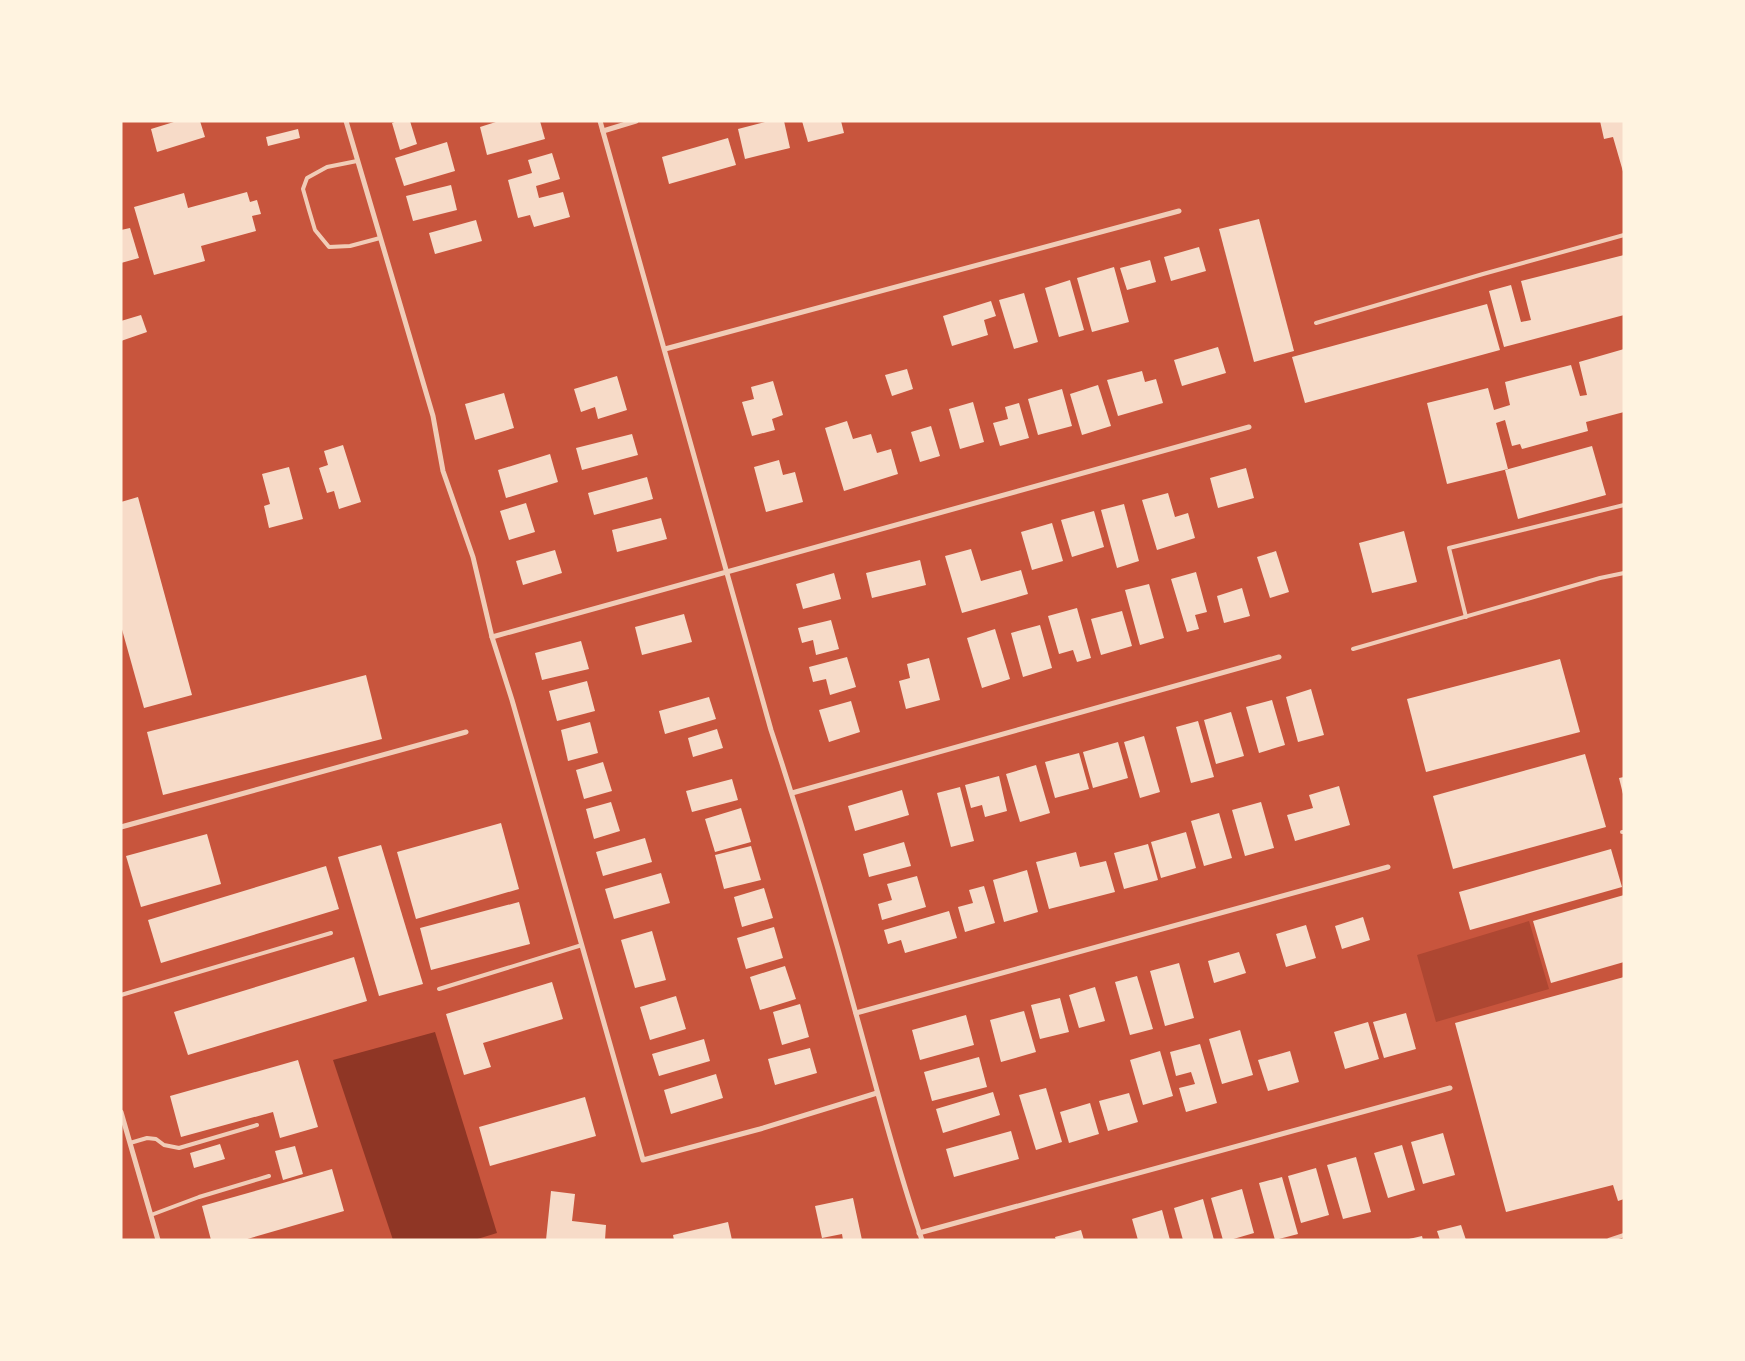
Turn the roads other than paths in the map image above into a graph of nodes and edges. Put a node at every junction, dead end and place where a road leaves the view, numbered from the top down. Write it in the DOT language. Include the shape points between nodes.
graph roads {
  1 [pos="346,121"];
  2 [pos="600,121"];
  3 [pos="636,121"];
  4 [pos="603,131"];
  5 [pos="357,161"];
  6 [pos="1180,211"];
  7 [pos="1624,235"];
  8 [pos="380,238"];
  9 [pos="1316,322"];
  10 [pos="665,349"];
  11 [pos="1249,427"];
  12 [pos="1624,505"];
  13 [pos="726,572"];
  14 [pos="1624,573"];
  15 [pos="1466,617"];
  16 [pos="492,637"];
  17 [pos="1352,649"];
  18 [pos="1278,657"];
  19 [pos="466,732"];
  20 [pos="792,793"];
  21 [pos="121,827"];
  22 [pos="1388,867"];
  23 [pos="331,933"];
  24 [pos="582,945"];
  25 [pos="439,989"];
  26 [pos="121,995"];
  27 [pos="856,1013"];
  28 [pos="1450,1088"];
  29 [pos="877,1093"];
  30 [pos="121,1112"];
  31 [pos="257,1125"];
  32 [pos="130,1143"];
  33 [pos="269,1176"];
  34 [pos="151,1215"];
  35 [pos="919,1233"];
  36 [pos="1624,1236"];
  37 [pos="158,1240"];
  38 [pos="922,1240"];
  39 [pos="1609,1240"];
  1 -- 5 [label="street"];
  2 -- 4 [label="street"];
  3 -- 4 [label="street"];
  4 -- 10 [label="street"];
  5 -- 8 [label="street"];
  5 -- 8 [label="lane" via="327,167 307,178 303,190 315,230 329,246 350,246"];
  6 -- 10 [label="street"];
  7 -- 9 [label="lane"];
  8 -- 16 [label="street" via="434,416 443,471 473,557"];
  10 -- 13 [label="street"];
  11 -- 13 [label="street"];
  12 -- 15 [label="lane" via="1450,548"];
  13 -- 16 [label="street"];
  13 -- 20 [label="street"];
  14 -- 15 [label="lane"];
  15 -- 17 [label="lane"];
  16 -- 24 [label="street"];
  18 -- 20 [label="street"];
  19 -- 21 [label="street"];
  20 -- 27 [label="street"];
  22 -- 27 [label="street"];
  23 -- 26 [label="lane"];
  24 -- 25 [label="lane"];
  24 -- 29 [label="street" via="643,1160"];
  27 -- 29 [label="street"];
  28 -- 35 [label="street"];
  29 -- 35 [label="street"];
  30 -- 32 [label="street"];
  31 -- 32 [label="lane" via="179,1148 147,1138"];
  32 -- 34 [label="street"];
  33 -- 34 [label="lane"];
  34 -- 37 [label="street"];
  35 -- 38 [label="street"];
  36 -- 39 [label="lane"];
}
